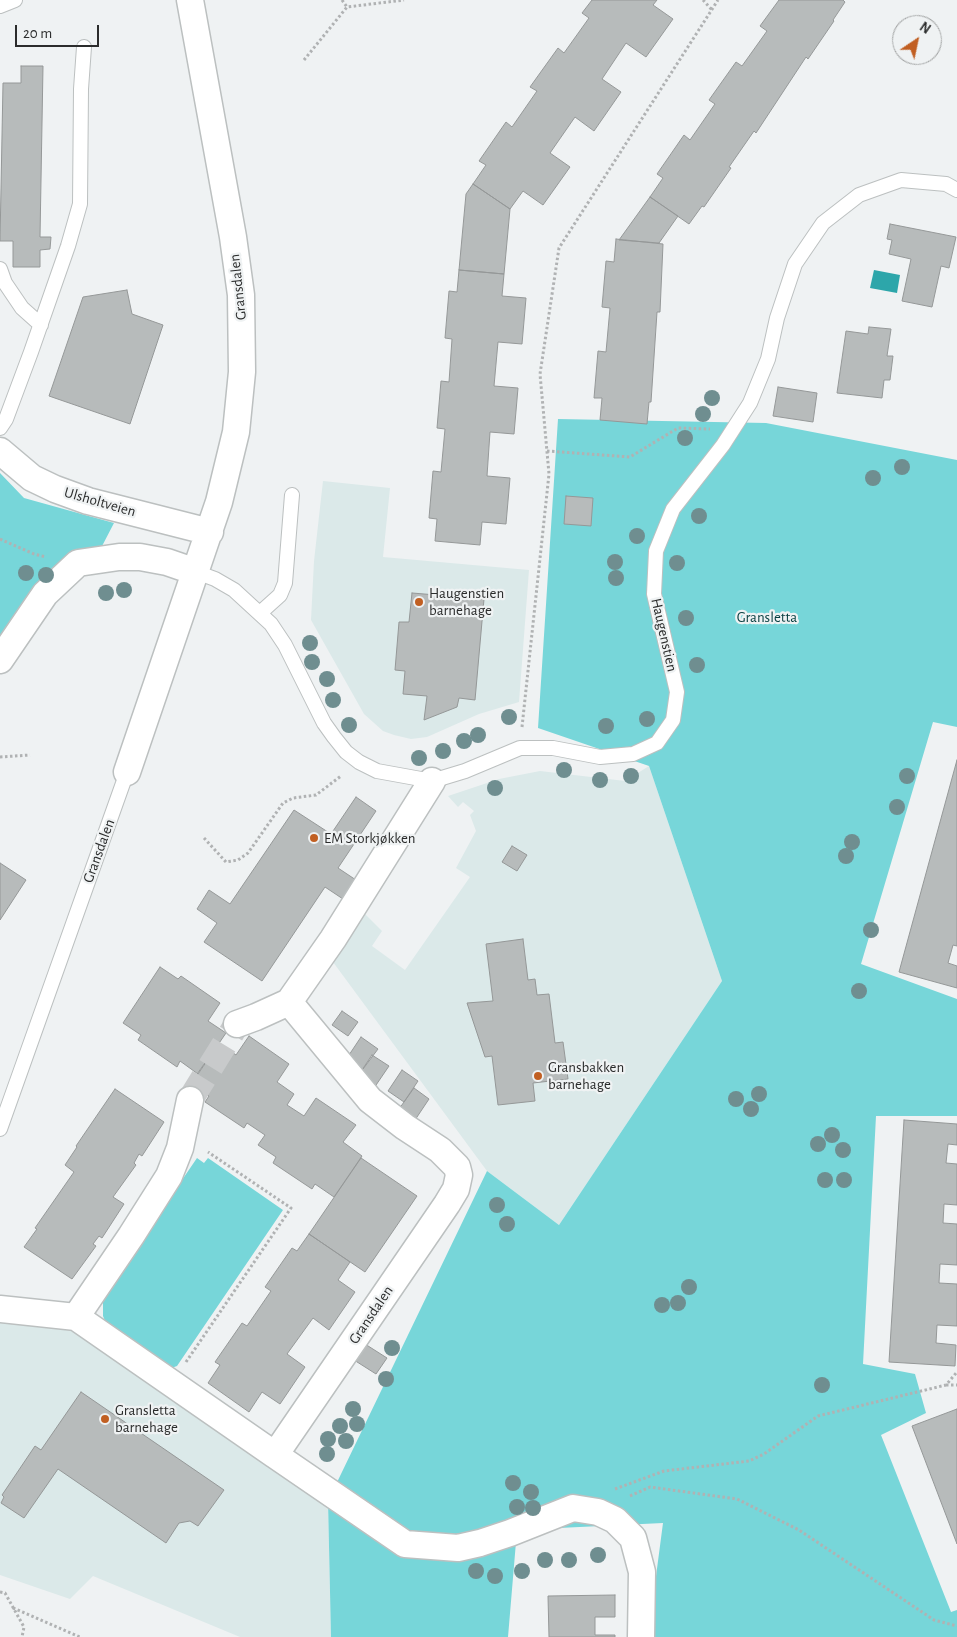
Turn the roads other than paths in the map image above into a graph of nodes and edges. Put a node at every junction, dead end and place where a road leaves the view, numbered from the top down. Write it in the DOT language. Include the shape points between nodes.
graph roads {
  1 [pos="15,0"];
  2 [pos="190,0"];
  3 [pos="0,6"];
  4 [pos="84,47"];
  5 [pos="957,190"];
  6 [pos="0,269"];
  7 [pos="40,325"];
  8 [pos="0,428"];
  9 [pos="0,451"];
  10 [pos="292,495"];
  11 [pos="210,532"];
  12 [pos="196,572"];
  13 [pos="260,613"];
  14 [pos="0,660"];
  15 [pos="127,772"];
  16 [pos="432,781"];
  17 [pos="289,1002"];
  18 [pos="237,1024"];
  19 [pos="190,1100"];
  20 [pos="0,1129"];
  21 [pos="0,1309"];
  22 [pos="76,1317"];
  23 [pos="275,1455"];
  24 [pos="641,1637"];
  1 -- 3 [label="lane"];
  2 -- 11 [label="street, Gransdalen" via="241,295 242,372 236,432"];
  4 -- 7 [label="lane" via="80,204"];
  5 -- 16 [label="lane, Haugenstien" via="946,184 901,180 859,195 823,223 795,264 777,318 768,359 750,403 723,445 673,509 656,551 654,594 677,692 673,720 657,743 634,754 600,758 553,748 520,748"];
  6 -- 7 [label="lane" via="5,283 22,308"];
  7 -- 8 [label="lane"];
  9 -- 11 [label="street, Ulsholtveien" via="32,478 56,489 88,501"];
  10 -- 13 [label="lane" via="285,584 280,595"];
  11 -- 12 [label="street, Gransdalen"];
  12 -- 13 [label="lane, Haugenstien" via="234,590"];
  12 -- 14 [label="street" via="140,557 78,564 45,594"];
  12 -- 15 [label="street, Gransdalen"];
  13 -- 16 [label="lane, Haugenstien" via="285,645 324,723 346,752 377,771"];
  15 -- 20 [label="lane, Gransdalen"];
  16 -- 17 [label="street" via="333,939"];
  17 -- 18 [label="street"];
  17 -- 23 [label="street, Gransdalen" via="370,1100 440,1150 457,1167 459,1175 456,1189 447,1204"];
  19 -- 22 [label="street" via="180,1148 169,1176"];
  21 -- 22 [label="street"];
  22 -- 23 [label="street"];
  23 -- 24 [label="street" via="405,1544 458,1548 574,1508 598,1512 615,1520 633,1538 642,1572"];
}
